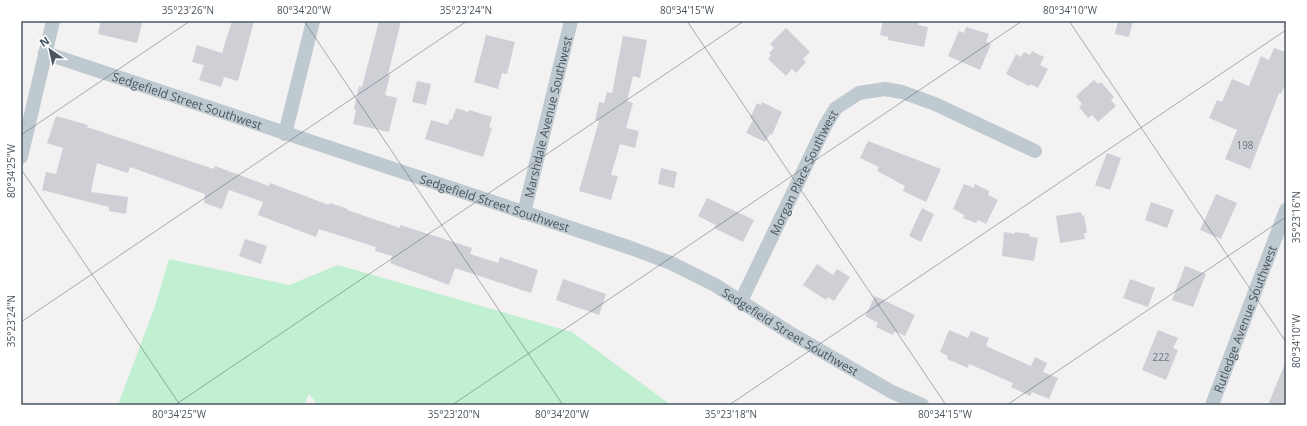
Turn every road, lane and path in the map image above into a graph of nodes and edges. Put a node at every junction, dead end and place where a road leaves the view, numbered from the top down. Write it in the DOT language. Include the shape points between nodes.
graph roads {
  1 [pos="53,21"];
  2 [pos="313,21"];
  3 [pos="571,21"];
  4 [pos="45,54"];
  5 [pos="285,134"];
  6 [pos="1035,151"];
  7 [pos="21,157"];
  8 [pos="1286,210"];
  9 [pos="524,213"];
  10 [pos="741,302"];
  11 [pos="922,405"];
  12 [pos="1212,405"];
  1 -- 4 [label="street"];
  2 -- 5 [label="street"];
  3 -- 9 [label="street, Marshdale Avenue Southwest"];
  4 -- 5 [label="street, Sedgefield Street Southwest"];
  4 -- 7 [label="street"];
  5 -- 9 [label="street, Sedgefield Street Southwest"];
  6 -- 10 [label="street, Morgan Place Southwest" via="935,104 902,92 885,89 859,93 836,108 825,126"];
  8 -- 12 [label="street, Rutledge Avenue Southwest"];
  9 -- 10 [label="street, Sedgefield Street Southwest" via="671,263 715,285"];
  10 -- 11 [label="street, Sedgefield Street Southwest" via="892,392"];
}
